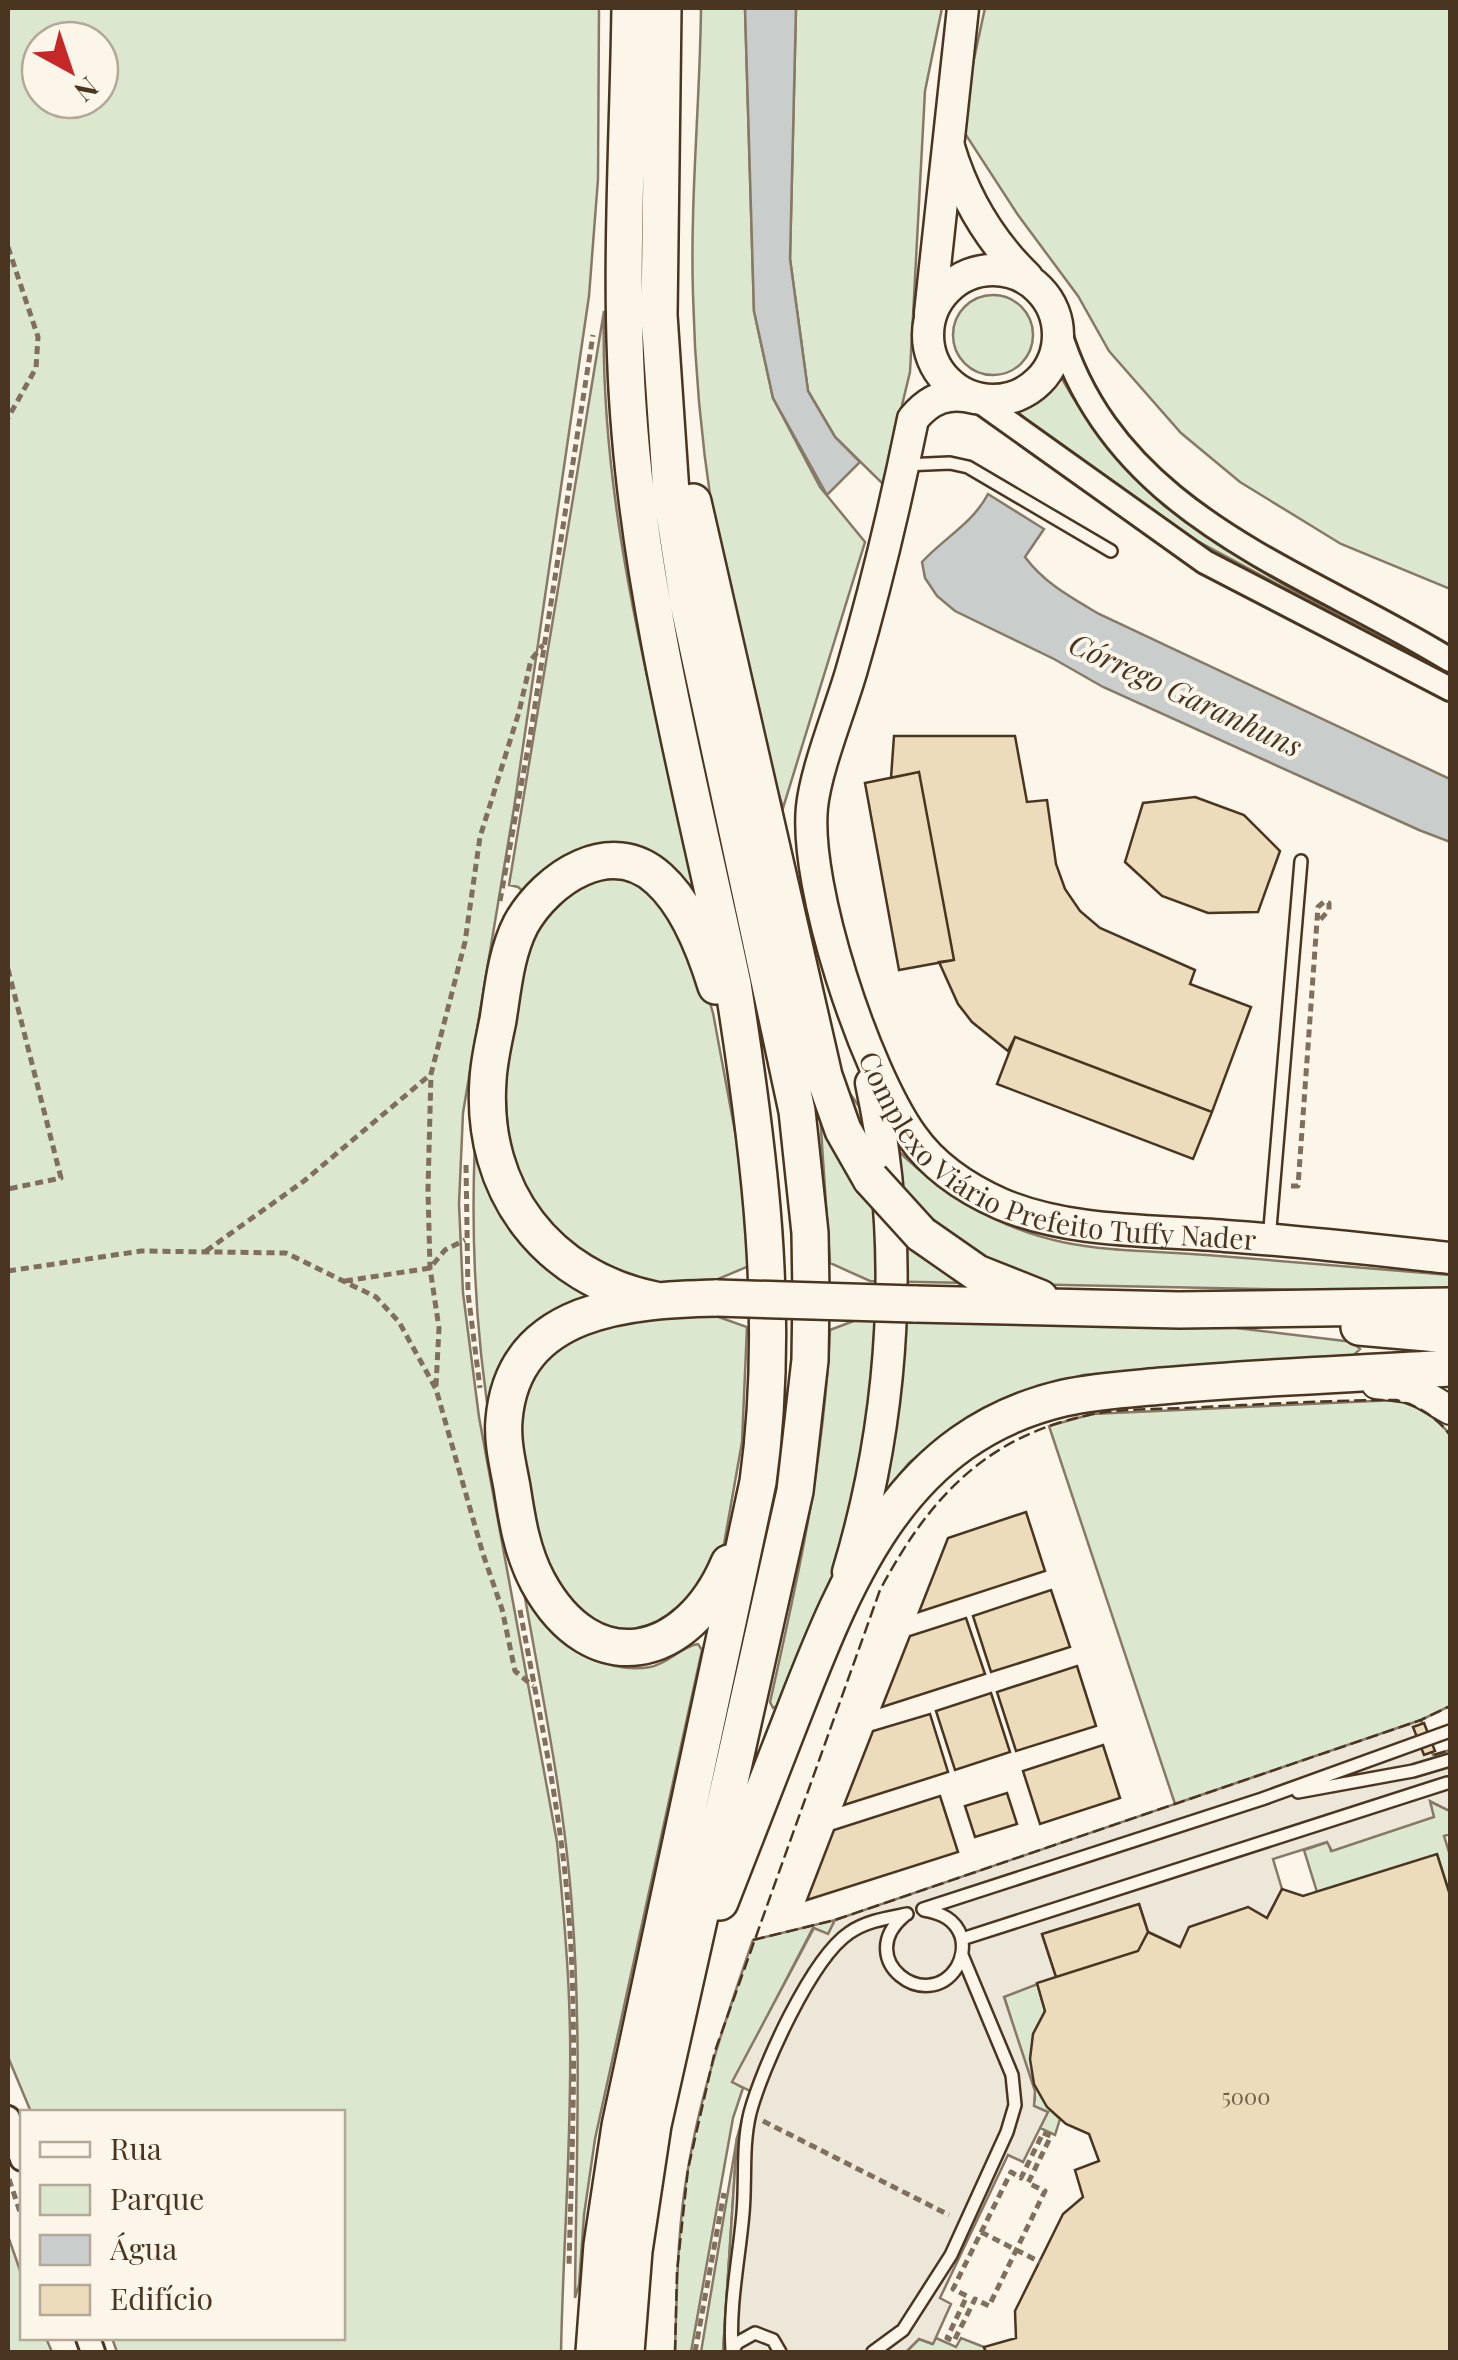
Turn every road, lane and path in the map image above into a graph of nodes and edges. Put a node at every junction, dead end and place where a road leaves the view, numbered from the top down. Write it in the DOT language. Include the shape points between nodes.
graph roads {
  1 [pos="630,8"];
  2 [pos="662,8"];
  3 [pos="963,8"];
  4 [pos="946,139"];
  5 [pos="8,247"];
  6 [pos="661,254"];
  7 [pos="1044,287"];
  8 [pos="1063,323"];
  9 [pos="928,331"];
  10 [pos="594,332"];
  11 [pos="975,398"];
  12 [pos="8,418"];
  13 [pos="904,464"];
  14 [pos="1111,551"];
  15 [pos="546,642"];
  16 [pos="1450,660"];
  17 [pos="1450,689"];
  18 [pos="1301,861"];
  19 [pos="500,902"];
  20 [pos="1319,921"];
  21 [pos="8,969"];
  22 [pos="861,1036"];
  23 [pos="431,1074"];
  24 [pos="751,1108"];
  25 [pos="466,1154"];
  26 [pos="1274,1184"];
  27 [pos="8,1189"];
  28 [pos="465,1240"];
  29 [pos="1269,1240"];
  30 [pos="205,1252"];
  31 [pos="1450,1258"];
  32 [pos="430,1268"];
  33 [pos="8,1271"];
  34 [pos="345,1280"];
  35 [pos="655,1300"];
  36 [pos="1450,1306"];
  37 [pos="1085,1308"];
  38 [pos="1179,1310"];
  39 [pos="1450,1336"];
  40 [pos="1450,1368"];
  41 [pos="1200,1382"];
  42 [pos="436,1389"];
  43 [pos="482,1401"];
  44 [pos="1450,1410"];
  45 [pos="758,1482"];
  46 [pos="838,1603"];
  47 [pos="519,1607"];
  48 [pos="534,1686"];
  49 [pos="1450,1730"];
  50 [pos="1445,1761"];
  51 [pos="1449,1788"];
  52 [pos="1262,1799"];
  53 [pos="962,1939"];
  54 [pos="962,1955"];
  55 [pos="680,2005"];
  56 [pos="750,2115"];
  57 [pos="8,2118"];
  58 [pos="20,2153"];
  59 [pos="8,2176"];
  60 [pos="1021,2178"];
  61 [pos="726,2184"];
  62 [pos="20,2212"];
  63 [pos="966,2224"];
  64 [pos="1016,2250"];
  65 [pos="1040,2262"];
  66 [pos="568,2271"];
  67 [pos="967,2296"];
  68 [pos="594,2352"];
  69 [pos="626,2352"];
  70 [pos="695,2352"];
  71 [pos="732,2352"];
  72 [pos="780,2352"];
  73 [pos="874,2352"];
  1 -- 24 [label="main road" via="625,311 636,490"];
  2 -- 6 [label="main road"];
  3 -- 4 [label="main road"];
  4 -- 7 [label="main road" via="979,218 1005,253"];
  4 -- 9 [label="main road"];
  5 -- 12 [label="path" via="38,337 36,368"];
  6 -- 37 [label="main road, bridge" via="666,357 688,478 824,1076 843,1130 871,1179 952,1258 1002,1286"];
  6 -- 55 [label="main road" via="661,376 679,548 797,1111 812,1294 795,1491"];
  7 -- 8 [label="path"];
  7 -- 8 [label="main road"];
  7 -- 9 [label="main road" via="1003,270 968,275 940,298"];
  8 -- 11 [label="main road" via="1042,380 1011,398"];
  8 -- 16 [label="street" via="1074,374 1096,414 1175,496 1262,559"];
  9 -- 11 [label="main road" via="935,366"];
  10 -- 15 [label="path"];
  11 -- 13 [label="main road, Complexo Viário Prefeito Tuffy Nader" via="939,398 912,419"];
  11 -- 17 [label="street" via="1205,562"];
  13 -- 14 [label="lane" via="968,467"];
  13 -- 22 [label="main road, Complexo Viário Prefeito Tuffy Nader" via="813,799 821,894"];
  15 -- 19 [label="path"];
  15 -- 23 [label="path" via="531,660 480,838 465,942"];
  18 -- 26 [label="lane"];
  20 -- 26 [label="path" via="1298,1186"];
  21 -- 27 [label="path" via="61,1178"];
  22 -- 29 [label="main road, Complexo Viário Prefeito Tuffy Nader" via="913,1138 951,1175 1001,1204 1101,1226"];
  22 -- 46 [label="main road" via="889,1206 890,1321 876,1455"];
  23 -- 30 [label="path" via="304,1181"];
  23 -- 32 [label="path"];
  24 -- 35 [label="main road" via="709,964 660,880 632,864 600,861 555,884 520,927 507,964 488,1079 497,1161 516,1208 556,1254 608,1287"];
  24 -- 45 [label="main road" via="768,1298"];
  25 -- 28 [label="path"];
  26 -- 29 [label="lane"];
  28 -- 32 [label="path"];
  28 -- 43 [label="path"];
  29 -- 31 [label="main road, Complexo Viário Prefeito Tuffy Nader"];
  30 -- 33 [label="path" via="141,1251"];
  30 -- 34 [label="path" via="286,1253"];
  32 -- 34 [label="path"];
  32 -- 42 [label="path" via="440,1328"];
  34 -- 42 [label="path" via="376,1298 398,1322"];
  35 -- 37 [label="main road, bridge"];
  35 -- 45 [label="main road" via="568,1322 532,1352 512,1386 505,1448 520,1536 539,1584 572,1626 599,1643 630,1649 661,1642 687,1626 719,1584"];
  36 -- 38 [label="main road"];
  37 -- 38 [label="main road"];
  38 -- 39 [label="main road"];
  40 -- 41 [label="main road"];
  41 -- 44 [label="street" via="1387,1384 1414,1388"];
  41 -- 46 [label="main road" via="1065,1398 970,1437 904,1494"];
  42 -- 48 [label="path" via="515,1670"];
  45 -- 68 [label="main road" via="620,2126"];
  46 -- 55 [label="main road"];
  47 -- 48 [label="path"];
  48 -- 66 [label="path" via="562,1845 572,1966"];
  49 -- 52 [label="lane"];
  50 -- 51 [label="lane"];
  50 -- 52 [label="lane"];
  51 -- 53 [label="lane"];
  52 -- 53 [label="lane" via="922,1910 940,1912"];
  53 -- 54 [label="lane"];
  54 -- 56 [label="lane" via="956,1970 926,1986 896,1973 887,1940 907,1914 861,1926 834,1945 764,2070"];
  54 -- 63 [label="lane" via="1016,2088 1007,2132"];
  55 -- 69 [label="main road" via="642,2190"];
  56 -- 63 [label="path"];
  56 -- 71 [label="lane"];
  57 -- 58 [label="street"];
  59 -- 62 [label="path"];
  60 -- 64 [label="path" via="1043,2133 1051,2136 1028,2183 1045,2191"];
  61 -- 70 [label="path"];
  63 -- 64 [label="path"];
  63 -- 73 [label="lane" via="903,2330"];
  64 -- 65 [label="path"];
  64 -- 67 [label="path" via="989,2306 975,2299 954,2342 947,2338"];
  71 -- 72 [label="lane" via="754,2333 773,2340"];
}
